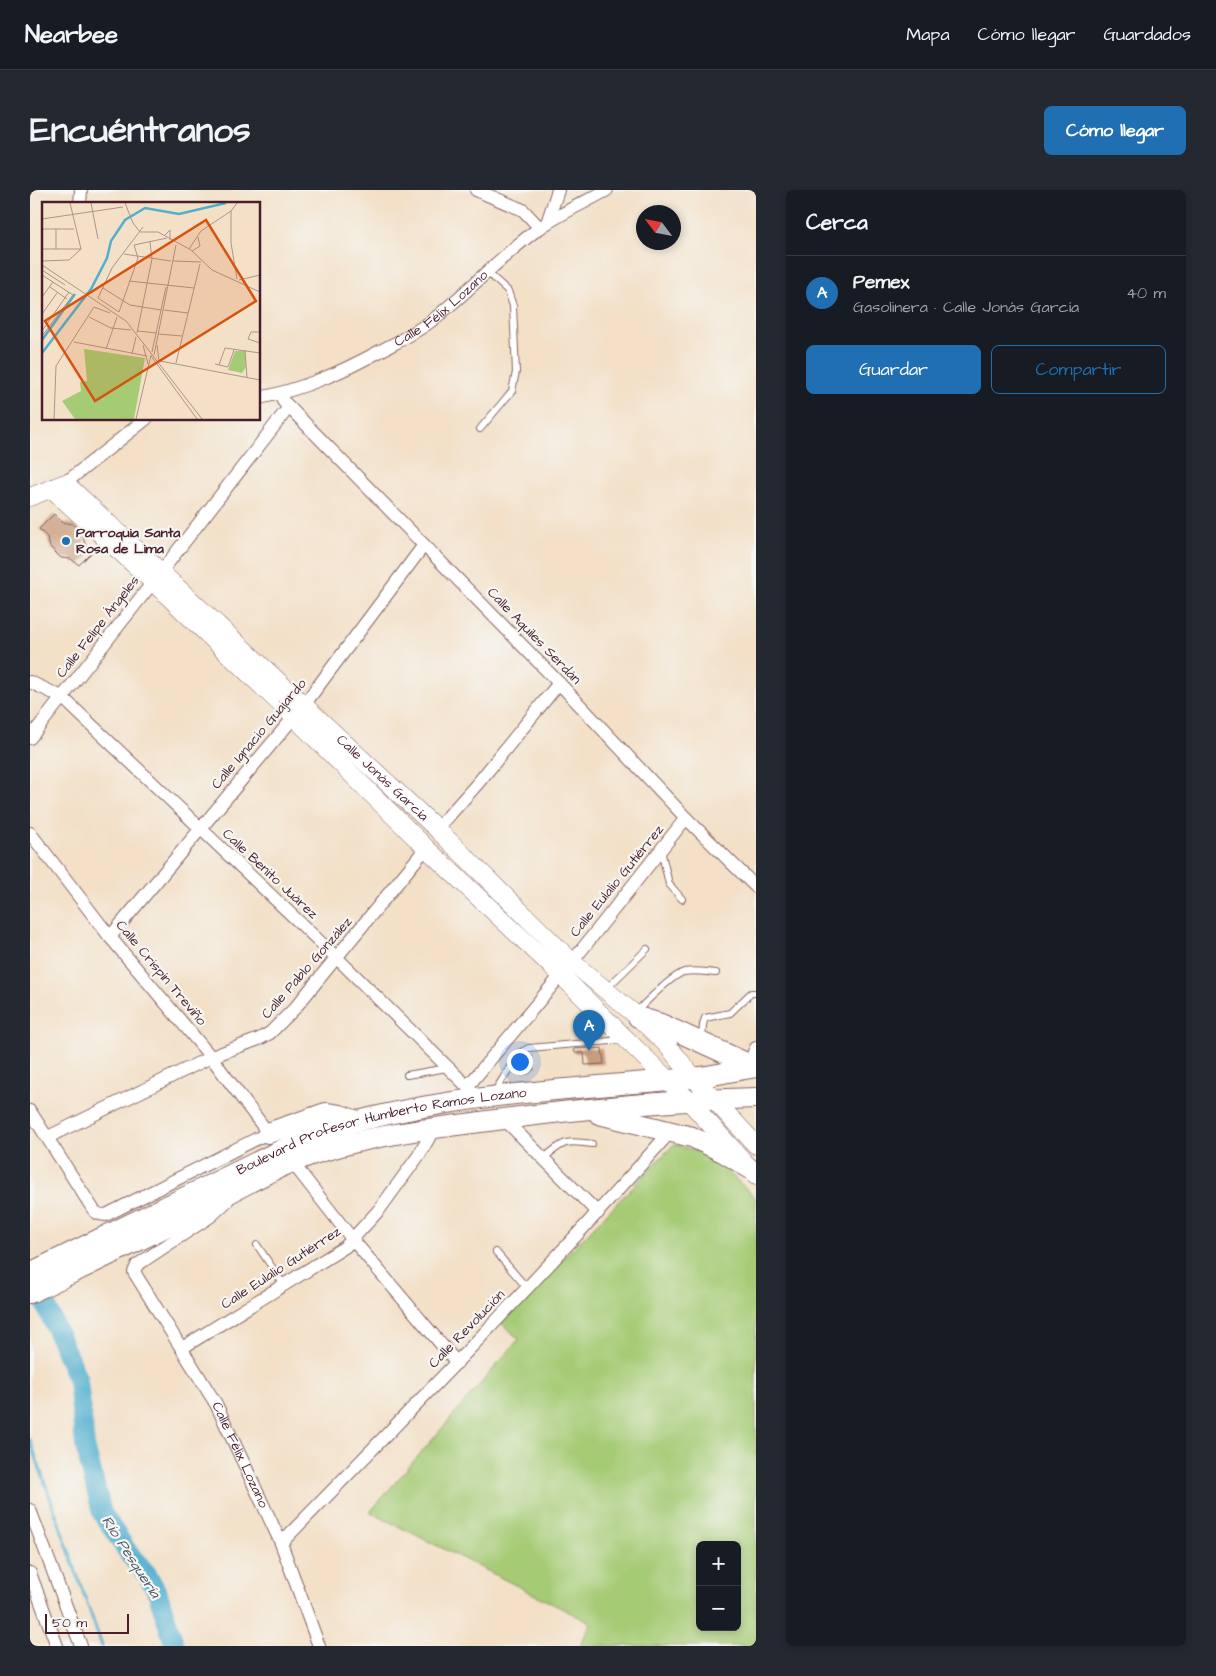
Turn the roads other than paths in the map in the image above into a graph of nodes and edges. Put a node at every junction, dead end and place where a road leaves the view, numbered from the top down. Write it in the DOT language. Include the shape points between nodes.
graph roads {
  1 [pos="476,190"];
  2 [pos="558,190"];
  3 [pos="607,190"];
  4 [pos="544,225"];
  5 [pos="487,272"];
  6 [pos="277,395"];
  7 [pos="260,398"];
  8 [pos="289,407"];
  9 [pos="145,420"];
  10 [pos="480,429"];
  11 [pos="58,485"];
  12 [pos="30,497"];
  13 [pos="424,545"];
  14 [pos="157,577"];
  15 [pos="30,682"];
  16 [pos="559,683"];
  17 [pos="62,697"];
  18 [pos="299,711"];
  19 [pos="30,738"];
  20 [pos="686,818"];
  21 [pos="200,828"];
  22 [pos="437,829"];
  23 [pos="30,833"];
  24 [pos="426,848"];
  25 [pos="661,850"];
  26 [pos="756,887"];
  27 [pos="682,899"];
  28 [pos="110,936"];
  29 [pos="647,949"];
  30 [pos="337,958"];
  31 [pos="566,969"];
  32 [pos="716,973"];
  33 [pos="605,990"];
  34 [pos="756,993"];
  35 [pos="636,1016"];
  36 [pos="625,1040"];
  37 [pos="701,1042"];
  38 [pos="211,1057"];
  39 [pos="756,1061"];
  40 [pos="448,1068"];
  41 [pos="406,1075"];
  42 [pos="694,1078"];
  43 [pos="660,1081"];
  44 [pos="478,1095"];
  45 [pos="756,1098"];
  46 [pos="712,1099"];
  47 [pos="688,1100"];
  48 [pos="585,1110"];
  49 [pos="30,1111"];
  50 [pos="527,1116"];
  51 [pos="504,1119"];
  52 [pos="357,1121"];
  53 [pos="435,1127"];
  54 [pos="671,1131"];
  55 [pos="268,1133"];
  56 [pos="48,1137"];
  57 [pos="592,1144"];
  58 [pos="756,1145"];
  59 [pos="544,1158"];
  60 [pos="292,1162"];
  61 [pos="753,1172"];
  62 [pos="244,1185"];
  63 [pos="180,1210"];
  64 [pos="598,1213"];
  65 [pos="353,1240"];
  66 [pos="257,1245"];
  67 [pos="496,1252"];
  68 [pos="30,1273"];
  69 [pos="284,1285"];
  70 [pos="527,1288"];
  71 [pos="30,1293"];
  72 [pos="182,1348"];
  73 [pos="457,1363"];
  74 [pos="30,1510"];
  75 [pos="281,1543"];
  76 [pos="30,1573"];
  77 [pos="57,1646"];
  78 [pos="81,1646"];
  79 [pos="319,1646"];
  1 -- 4 [label="street" via="523,210"];
  2 -- 4 [label="street"];
  3 -- 4 [label="street, Calle Félix Lozano"];
  4 -- 5 [label="street, Calle Félix Lozano"];
  5 -- 6 [label="street, Calle Félix Lozano" via="416,331 324,379"];
  5 -- 10 [label="lane" via="508,291 513,306 516,372 512,391"];
  6 -- 7 [label="street, Calle Félix Lozano"];
  6 -- 8 [label="street"];
  8 -- 13 [label="street, Calle Aquiles Serdán"];
  8 -- 14 [label="street, Calle Felipe Ángeles"];
  9 -- 11 [label="street"];
  11 -- 12 [label="street"];
  11 -- 14 [label="street, Calle Jonás García"];
  13 -- 16 [label="street, Calle Aquiles Serdán"];
  13 -- 18 [label="street, Calle Ignacio Guajardo"];
  14 -- 17 [label="street, Calle Felipe Ángeles"];
  14 -- 18 [label="street, Calle Jonás García"];
  15 -- 17 [label="street, Calle Benito Juárez"];
  16 -- 20 [label="street, Calle Aquiles Serdán"];
  16 -- 22 [label="street"];
  17 -- 19 [label="street, Calle Felipe Ángeles"];
  17 -- 21 [label="street, Calle Benito Juárez"];
  18 -- 21 [label="street, Calle Ignacio Guajardo"];
  18 -- 22 [label="street, Calle Jonás García"];
  18 -- 24 [label="street, Calle Jonás García"];
  20 -- 25 [label="street, Calle Eulalio Gutiérrez"];
  20 -- 26 [label="street, Calle Aquiles Serdán"];
  21 -- 28 [label="street, Calle Ignacio Guajardo"];
  21 -- 30 [label="street, Calle Benito Juárez"];
  22 -- 31 [label="street, Calle Jonás García"];
  23 -- 28 [label="street, Calle Crispín Treviño"];
  24 -- 30 [label="street, Calle Pablo González"];
  24 -- 31 [label="street, Calle Jonás García"];
  25 -- 27 [label="lane" via="670,884"];
  25 -- 31 [label="street, Calle Eulalio Gutiérrez"];
  28 -- 38 [label="street, Calle Crispín Treviño"];
  29 -- 33 [label="lane"];
  30 -- 38 [label="street, Calle Pablo González" via="270,1033"];
  30 -- 40 [label="street, Calle Benito Juárez"];
  31 -- 33 [label="street, Calle Jonás García"];
  31 -- 36 [label="street, Calle Jonás García"];
  31 -- 44 [label="street, Calle Eulalio Gutiérrez"];
  32 -- 35 [label="lane" via="682,973 654,994"];
  33 -- 35 [label="street, Calle Jonás García"];
  34 -- 37 [label="lane" via="751,993 730,1013 705,1018 701,1026"];
  35 -- 37 [label="main road"];
  35 -- 42 [label="street, Calle Jonás García" via="668,1045"];
  36 -- 43 [label="street, Calle Jonás García"];
  36 -- 44 [label="lane" via="529,1048 519,1053"];
  37 -- 39 [label="main road"];
  38 -- 55 [label="street, Calle Crispín Treviño"];
  38 -- 56 [label="street, Calle Pablo González"];
  39 -- 42 [label="main road, Boulevard Profesor Humberto Ramos Lozano"];
  40 -- 41 [label="lane"];
  40 -- 44 [label="street, Calle Benito Juárez"];
  42 -- 43 [label="main road, Boulevard Profesor Humberto Ramos Lozano"];
  42 -- 46 [label="street, Calle Jonás García"];
  43 -- 44 [label="main road, Boulevard Profesor Humberto Ramos Lozano"];
  43 -- 47 [label="street, Calle Jonás García"];
  43 -- 50 [label="main road" via="639,1094 550,1101"];
  44 -- 52 [label="main road, Boulevard Profesor Humberto Ramos Lozano"];
  44 -- 53 [label="main road" via="448,1110"];
  45 -- 46 [label="main road, Boulevard Profesor Humberto Ramos Lozano"];
  46 -- 47 [label="main road, Boulevard Profesor Humberto Ramos Lozano"];
  46 -- 58 [label="street, Calle Jonás García"];
  47 -- 48 [label="main road, Boulevard Profesor Humberto Ramos Lozano"];
  47 -- 61 [label="street, Calle Jonás García"];
  48 -- 50 [label="main road, Boulevard Profesor Humberto Ramos Lozano"];
  48 -- 54 [label="main road"];
  49 -- 56 [label="street"];
  50 -- 51 [label="main road, Boulevard Profesor Humberto Ramos Lozano"];
  51 -- 53 [label="main road, Boulevard Profesor Humberto Ramos Lozano"];
  51 -- 59 [label="street"];
  52 -- 55 [label="main road" via="340,1114 326,1113"];
  52 -- 63 [label="main road, Boulevard Profesor Humberto Ramos Lozano" via="314,1134"];
  53 -- 60 [label="main road, Boulevard Profesor Humberto Ramos Lozano" via="345,1145"];
  53 -- 65 [label="street, Calle Eulalio Gutiérrez" via="403,1177"];
  54 -- 61 [label="main road" via="708,1144"];
  54 -- 64 [label="street, Calle Revolución"];
  55 -- 56 [label="street" via="106,1215 93,1209"];
  57 -- 59 [label="lane" via="560,1144"];
  59 -- 64 [label="street"];
  60 -- 62 [label="main road, Boulevard Profesor Humberto Ramos Lozano"];
  60 -- 65 [label="street"];
  62 -- 63 [label="main road, Boulevard Profesor Humberto Ramos Lozano"];
  62 -- 72 [label="street, Calle Félix Lozano" via="211,1216 136,1265 136,1276"];
  63 -- 68 [label="main road, Boulevard Profesor Humberto Ramos Lozano"];
  63 -- 71 [label="main road, Boulevard Profesor Humberto Ramos Lozano"];
  64 -- 70 [label="street, Calle Revolución"];
  65 -- 69 [label="street, Calle Eulalio Gutiérrez"];
  65 -- 73 [label="street"];
  66 -- 69 [label="lane"];
  67 -- 70 [label="lane"];
  69 -- 72 [label="street, Calle Eulalio Gutiérrez"];
  70 -- 73 [label="street, Calle Revolución"];
  72 -- 75 [label="street, Calle Félix Lozano" via="216,1404"];
  73 -- 75 [label="street, Calle Revolución"];
  74 -- 78 [label="street"];
  75 -- 79 [label="street, Calle Félix Lozano"];
  76 -- 77 [label="street"];
}
